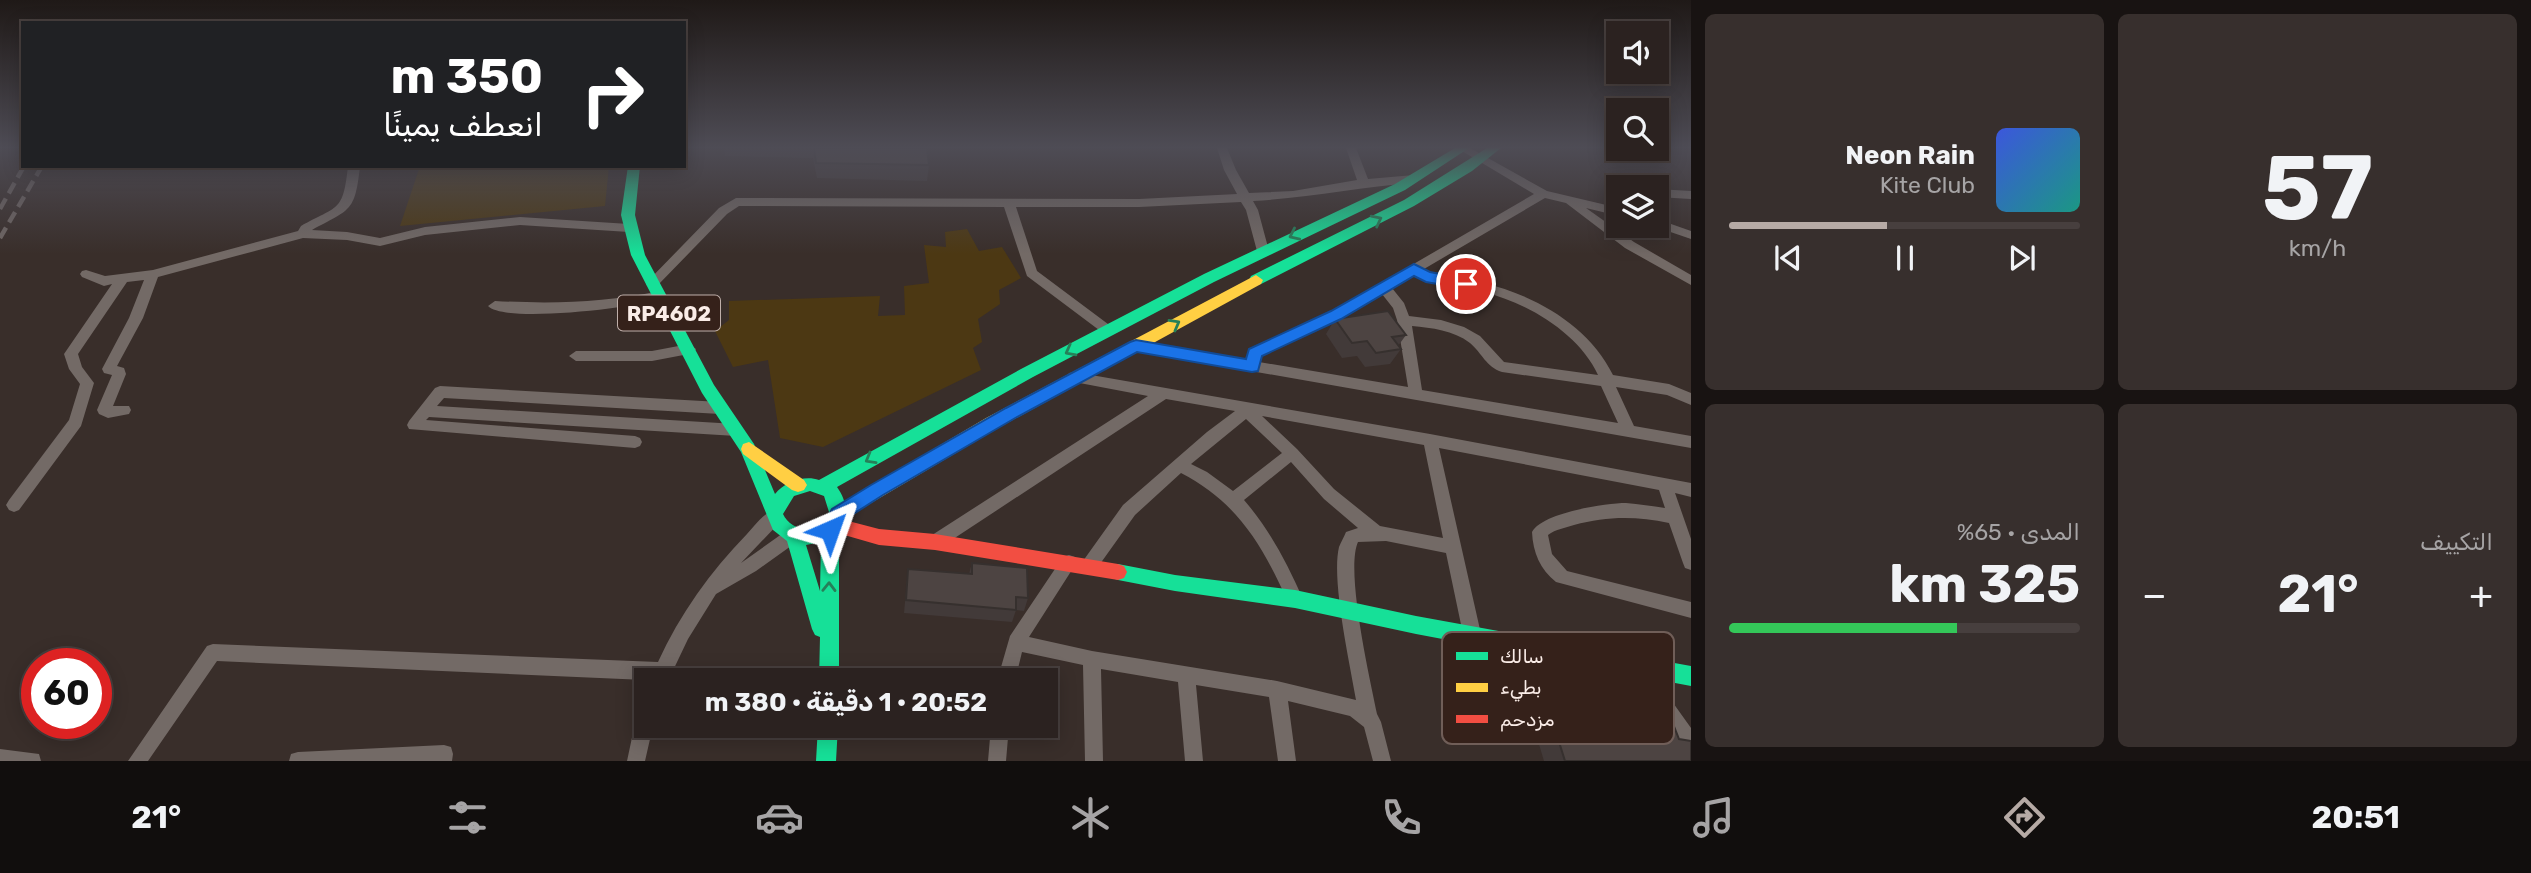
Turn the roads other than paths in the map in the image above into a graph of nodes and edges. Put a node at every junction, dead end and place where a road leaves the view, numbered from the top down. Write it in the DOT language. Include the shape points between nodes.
graph roads {
  1 [pos="352,184"];
  2 [pos="633,184"];
  3 [pos="1238,184"];
  4 [pos="1361,184"];
  5 [pos="1405,184"];
  6 [pos="1444,184"];
  7 [pos="1524,184"];
  8 [pos="1543,194"];
  9 [pos="1669,194"];
  10 [pos="1691,195"];
  11 [pos="1247,198"];
  12 [pos="1570,202"];
  13 [pos="1009,204"];
  14 [pos="1606,209"];
  15 [pos="1669,227"];
  16 [pos="629,228"];
  17 [pos="303,234"];
  18 [pos="1691,235"];
  19 [pos="1263,251"];
  20 [pos="1414,270"];
  21 [pos="86,274"];
  22 [pos="153,274"];
  23 [pos="123,278"];
  24 [pos="1691,280"];
  25 [pos="1383,288"];
  26 [pos="655,290"];
  27 [pos="495,306"];
  28 [pos="1404,320"];
  29 [pos="1107,331"];
  30 [pos="1136,346"];
  31 [pos="689,349"];
  32 [pos="576,356"];
  33 [pos="1252,366"];
  34 [pos="1074,377"];
  35 [pos="1607,380"];
  36 [pos="1165,392"];
  37 [pos="1416,395"];
  38 [pos="1691,399"];
  39 [pos="720,408"];
  40 [pos="124,410"];
  41 [pos="1247,410"];
  42 [pos="425,411"];
  43 [pos="736,430"];
  44 [pos="1629,432"];
  45 [pos="1430,440"];
  46 [pos="635,442"];
  47 [pos="1691,443"];
  48 [pos="747,447"];
  49 [pos="1292,453"];
  50 [pos="1179,465"];
  51 [pos="798,485"];
  52 [pos="1665,486"];
  53 [pos="821,487"];
  54 [pos="1691,490"];
  55 [pos="1234,499"];
  56 [pos="14,505"];
  57 [pos="775,515"];
  58 [pos="1676,517"];
  59 [pos="834,523"];
  60 [pos="1375,533"];
  61 [pos="794,537"];
  62 [pos="935,541"];
  63 [pos="1453,547"];
  64 [pos="1069,562"];
  65 [pos="1691,563"];
  66 [pos="1089,566"];
  67 [pos="704,593"];
  68 [pos="1295,599"];
  69 [pos="1691,610"];
  70 [pos="1351,612"];
  71 [pos="1456,632"];
  72 [pos="1471,632"];
  73 [pos="1016,642"];
  74 [pos="827,645"];
  75 [pos="1092,659"];
  76 [pos="664,668"];
  77 [pos="828,668"];
  78 [pos="1009,668"];
  79 [pos="1186,674"];
  80 [pos="634,675"];
  81 [pos="1277,690"];
  82 [pos="1368,717"];
  83 [pos="1674,719"];
  84 [pos="641,738"];
  85 [pos="828,738"];
  86 [pos="999,738"];
  87 [pos="1691,744"];
  88 [pos="0,758"];
  89 [pos="32,761"];
  90 [pos="137,761"];
  91 [pos="298,761"];
  92 [pos="443,761"];
  93 [pos="636,761"];
  94 [pos="827,761"];
  95 [pos="997,761"];
  96 [pos="1094,761"];
  97 [pos="1194,761"];
  98 [pos="1287,761"];
  99 [pos="1382,761"];
  1 -- 17 [label="street" via="349,202 341,212"];
  2 -- 16 [label="main road, RP4602"];
  3 -- 11 [label="street"];
  4 -- 11 [label="street"];
  5 -- 19 [label="main road, one-way"];
  30 -- 6 [label="main road, one-way"];
  7 -- 8 [label="street"];
  8 -- 12 [label="street"];
  8 -- 20 [label="street"];
  9 -- 10 [label="street"];
  11 -- 13 [label="street"];
  11 -- 19 [label="street"];
  12 -- 14 [label="street"];
  12 -- 24 [label="street" via="1613,237"];
  13 -- 26 [label="street" via="736,202"];
  13 -- 29 [label="street" via="1031,273"];
  15 -- 18 [label="street"];
  16 -- 17 [label="street" via="520,221 425,231 380,242"];
  16 -- 26 [label="main road, RP4602"];
  17 -- 22 [label="street"];
  19 -- 29 [label="main road"];
  20 -- 25 [label="street"];
  20 -- 35 [label="street" via="1497,290 1526,304 1591,349"];
  21 -- 23 [label="street" via="104,281"];
  22 -- 23 [label="street"];
  22 -- 40 [label="street" via="109,369 119,374 104,410"];
  23 -- 56 [label="street" via="71,354 87,383 76,422"];
  25 -- 28 [label="street"];
  25 -- 33 [label="street" via="1254,353"];
  26 -- 27 [label="street" via="624,305"];
  26 -- 31 [label="main road, RP4602"];
  28 -- 35 [label="street" via="1462,332 1502,368"];
  28 -- 37 [label="street"];
  29 -- 53 [label="main road, one-way"];
  30 -- 33 [label="street"];
  30 -- 34 [label="main road"];
  31 -- 32 [label="street" via="652,356"];
  31 -- 39 [label="main road, RP4602"];
  33 -- 37 [label="street"];
  34 -- 36 [label="street"];
  34 -- 59 [label="main road"];
  35 -- 38 [label="street" via="1660,388"];
  35 -- 44 [label="street"];
  36 -- 41 [label="street"];
  36 -- 62 [label="street"];
  37 -- 44 [label="street"];
  39 -- 42 [label="street" via="440,392"];
  39 -- 43 [label="main road, RP4602"];
  41 -- 45 [label="street"];
  41 -- 49 [label="street"];
  41 -- 50 [label="street"];
  42 -- 43 [label="street"];
  42 -- 46 [label="street" via="414,425"];
  43 -- 48 [label="main road, RP4602"];
  44 -- 47 [label="street"];
  45 -- 52 [label="street"];
  45 -- 63 [label="street"];
  48 -- 51 [label="main road, RP4602"];
  48 -- 57 [label="main road, RP4602"];
  49 -- 55 [label="street"];
  49 -- 60 [label="street" via="1329,494"];
  50 -- 55 [label="street"];
  50 -- 66 [label="street" via="1129,510"];
  51 -- 53 [label="main road"];
  51 -- 57 [label="main road" via="777,501"];
  52 -- 54 [label="street"];
  52 -- 58 [label="street"];
  53 -- 59 [label="main road" via="837,503"];
  55 -- 68 [label="street" via="1269,546"];
  57 -- 61 [label="main road, RP4602" via="781,528"];
  57 -- 67 [label="street"];
  58 -- 65 [label="street"];
  58 -- 69 [label="street" via="1609,509 1548,526 1540,538 1546,564 1562,577"];
  59 -- 61 [label="main road" via="820,536"];
  59 -- 62 [label="main road" via="880,537"];
  74 -- 59 [label="main road, RP4602, one-way"];
  60 -- 63 [label="street"];
  60 -- 70 [label="street" via="1351,537 1347,544 1345,570"];
  61 -- 67 [label="street"];
  61 -- 74 [label="main road, RP4602"];
  62 -- 64 [label="main road"];
  63 -- 72 [label="street"];
  64 -- 66 [label="main road"];
  64 -- 73 [label="street"];
  66 -- 68 [label="main road"];
  67 -- 76 [label="street"];
  68 -- 70 [label="main road"];
  70 -- 71 [label="main road"];
  70 -- 82 [label="street"];
  73 -- 75 [label="street"];
  73 -- 78 [label="street"];
  74 -- 77 [label="main road, RP4602"];
  75 -- 79 [label="street"];
  75 -- 96 [label="street"];
  79 -- 81 [label="street"];
  79 -- 97 [label="street"];
  80 -- 90 [label="street" via="213,652"];
  81 -- 82 [label="street" via="1345,705"];
  81 -- 98 [label="street"];
  82 -- 99 [label="street"];
  83 -- 87 [label="street"];
  84 -- 93 [label="street"];
  85 -- 94 [label="main road"];
  86 -- 95 [label="street"];
  88 -- 89 [label="street"];
  91 -- 92 [label="street" via="444,754"];
}
